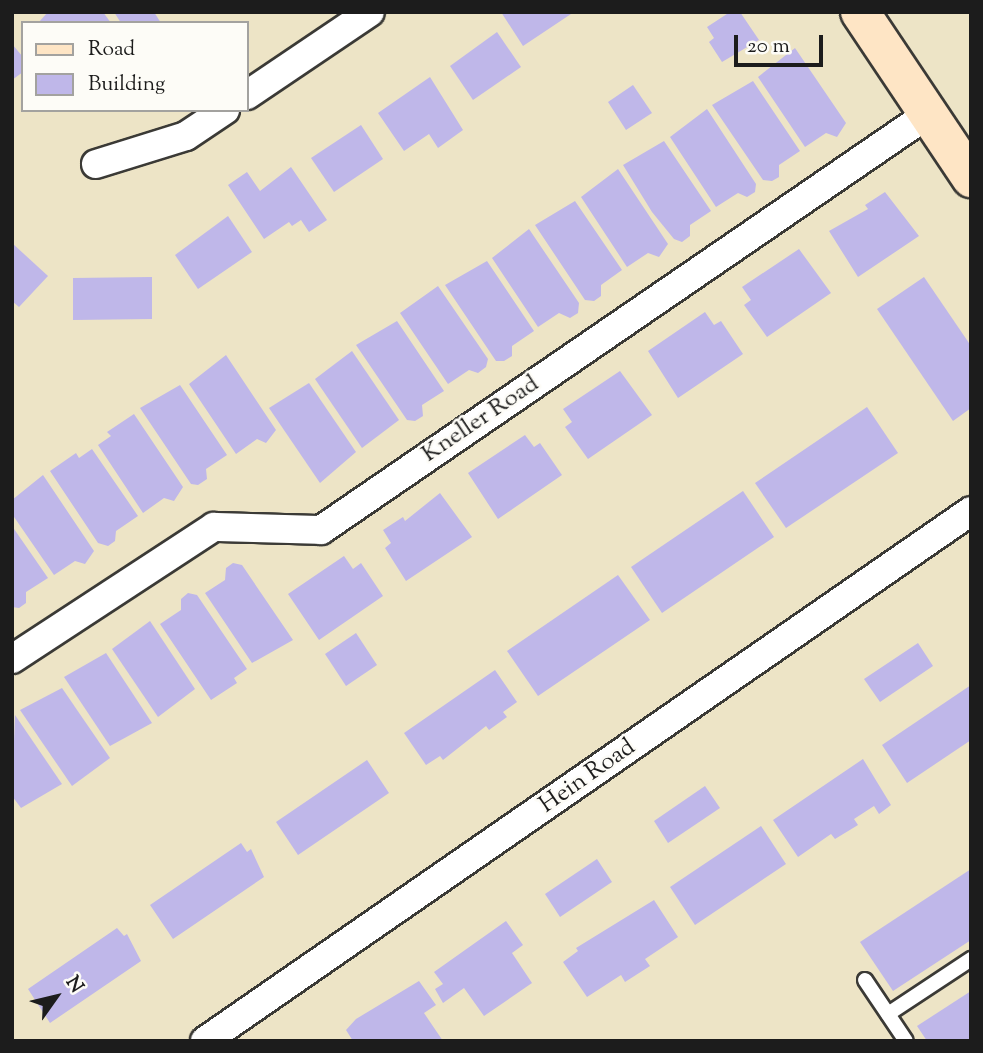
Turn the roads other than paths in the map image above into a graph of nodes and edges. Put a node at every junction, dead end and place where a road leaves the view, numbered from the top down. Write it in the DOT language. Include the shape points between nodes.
graph roads {
  1 [pos="370,12"];
  2 [pos="860,12"];
  3 [pos="248,94"];
  4 [pos="222,112"];
  5 [pos="928,114"];
  6 [pos="96,164"];
  7 [pos="971,178"];
  8 [pos="971,511"];
  9 [pos="12,659"];
  10 [pos="971,959"];
  11 [pos="865,980"];
  12 [pos="888,1014"];
  13 [pos="205,1041"];
  14 [pos="906,1041"];
  1 -- 3 [label="street"];
  2 -- 5 [label="street"];
  4 -- 6 [label="street" via="186,136"];
  5 -- 7 [label="street"];
  5 -- 9 [label="street, Kneller Road" via="321,530 214,527"];
  8 -- 13 [label="street, Hein Road"];
  10 -- 12 [label="lane"];
  11 -- 12 [label="lane"];
  12 -- 14 [label="lane"];
}
